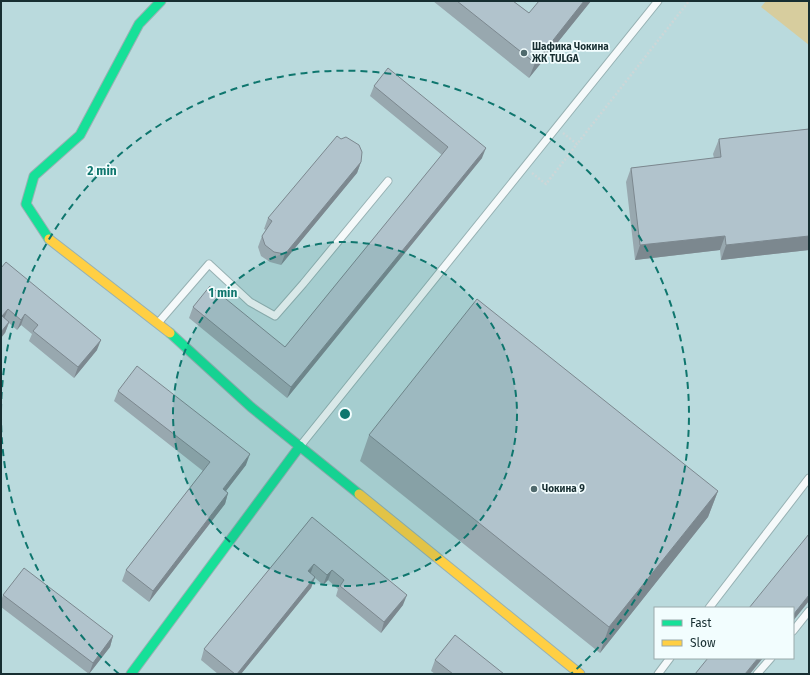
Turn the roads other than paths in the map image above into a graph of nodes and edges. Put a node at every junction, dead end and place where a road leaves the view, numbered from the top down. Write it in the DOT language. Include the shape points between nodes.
graph roads {
  1 [pos="161,1"];
  2 [pos="658,1"];
  3 [pos="388,181"];
  4 [pos="158,324"];
  5 [pos="300,446"];
  6 [pos="809,478"];
  7 [pos="710,607"];
  8 [pos="809,611"];
  9 [pos="794,630"];
  10 [pos="669,659"];
  11 [pos="770,659"];
  12 [pos="131,674"];
  13 [pos="580,674"];
  14 [pos="658,674"];
  15 [pos="758,674"];
  1 -- 4 [label="street" via="140,24 80,135 34,176 26,204 49,239"];
  2 -- 5 [label="lane"];
  3 -- 4 [label="lane" via="275,316 250,302 209,264"];
  4 -- 5 [label="street" via="181,341 251,407"];
  5 -- 12 [label="street"];
  5 -- 13 [label="street"];
  6 -- 7 [label="lane"];
  8 -- 9 [label="lane"];
  10 -- 14 [label="lane"];
  11 -- 15 [label="lane"];
}
